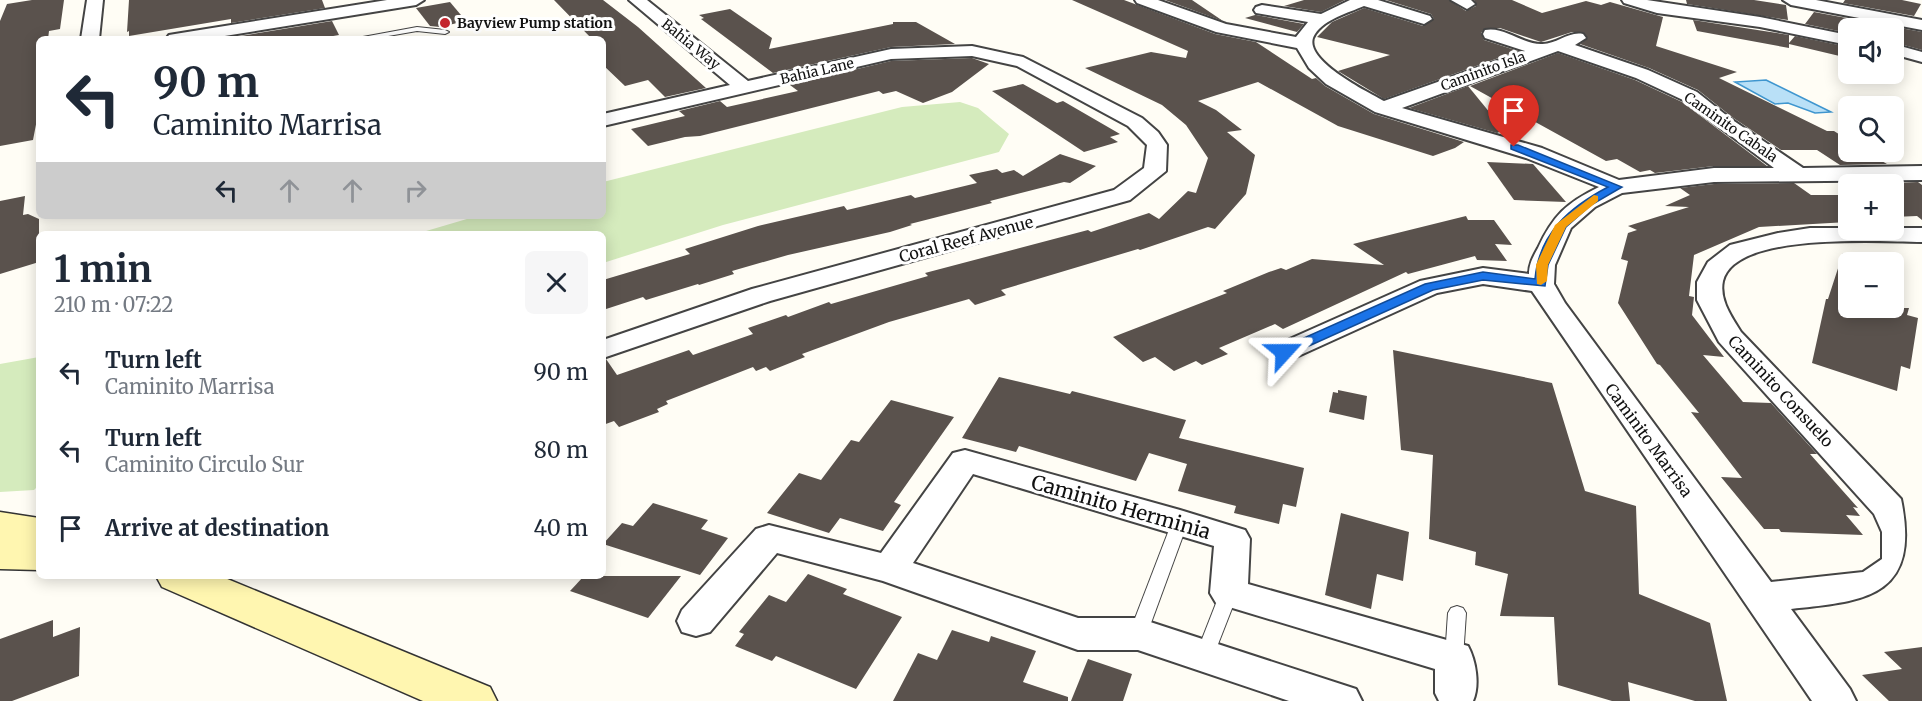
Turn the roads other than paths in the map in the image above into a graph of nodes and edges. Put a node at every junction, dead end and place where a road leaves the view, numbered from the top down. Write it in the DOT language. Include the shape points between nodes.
graph roads {
  1 [pos="95,0"];
  2 [pos="416,0"];
  3 [pos="637,0"];
  4 [pos="1143,0"];
  5 [pos="1363,0"];
  6 [pos="1630,0"];
  7 [pos="1791,0"];
  8 [pos="1262,10"];
  9 [pos="1324,19"];
  10 [pos="1424,19"];
  11 [pos="1922,25"];
  12 [pos="445,32"];
  13 [pos="1491,34"];
  14 [pos="1584,34"];
  15 [pos="90,36"];
  16 [pos="194,36"];
  17 [pos="374,36"];
  18 [pos="1838,38"];
  19 [pos="1304,44"];
  20 [pos="1550,47"];
  21 [pos="1904,53"];
  22 [pos="1922,57"];
  23 [pos="1031,67"];
  24 [pos="745,88"];
  25 [pos="1382,108"];
  26 [pos="606,119"];
  27 [pos="1922,173"];
  28 [pos="1799,175"];
  29 [pos="1617,187"];
  30 [pos="1922,235"];
  31 [pos="1541,284"];
  32 [pos="606,348"];
  33 [pos="1284,352"];
  34 [pos="1180,522"];
  35 [pos="12,535"];
  36 [pos="36,553"];
  37 [pos="889,569"];
  38 [pos="184,579"];
  39 [pos="1229,593"];
  40 [pos="1762,598"];
  41 [pos="1457,613"];
  42 [pos="696,621"];
  43 [pos="1138,634"];
  44 [pos="1204,657"];
  45 [pos="1461,688"];
  46 [pos="473,701"];
  47 [pos="1341,701"];
  48 [pos="1835,701"];
  1 -- 15 [label="street"];
  2 -- 16 [label="street"];
  3 -- 24 [label="street, Bahia Way"];
  4 -- 19 [label="street" via="1222,28"];
  5 -- 9 [label="street"];
  5 -- 10 [label="street"];
  6 -- 18 [label="street" via="1657,8 1749,20"];
  7 -- 11 [label="street"];
  8 -- 9 [label="street"];
  9 -- 19 [label="street" via="1305,36"];
  12 -- 17 [label="lane" via="417,29"];
  13 -- 20 [label="street, Caminito Cabala"];
  14 -- 20 [label="street, Caminito Isla"];
  19 -- 25 [label="street" via="1322,72"];
  20 -- 25 [label="street, Caminito Isla"];
  20 -- 28 [label="street, Caminito Cabala" via="1642,74 1690,96"];
  21 -- 22 [label="street"];
  23 -- 24 [label="street, Bahia Lane" via="972,51 925,51 891,54"];
  23 -- 32 [label="street, Coral Reef Avenue" via="1135,122 1152,136 1157,145 1155,171 1122,195 761,295"];
  24 -- 26 [label="street, Bahia Lane"];
  25 -- 29 [label="street" via="1534,153"];
  27 -- 28 [label="street"];
  28 -- 29 [label="street" via="1714,175"];
  29 -- 31 [label="street" via="1587,202 1561,225 1542,265"];
  30 -- 40 [label="street, Caminito Consuelo" via="1810,235 1778,240 1739,250 1717,267 1710,282 1710,300 1729,336 1889,508 1900,532 1900,565 1872,585"];
  31 -- 33 [label="street" via="1483,276 1429,287"];
  31 -- 40 [label="street, Caminito Marrisa"];
  34 -- 37 [label="street, Caminito Herminia" via="964,462"];
  34 -- 39 [label="street, Caminito Herminia" via="1232,540"];
  34 -- 43 [label="lane"];
  35 -- 36 [label="main road"];
  37 -- 42 [label="street" via="770,538"];
  37 -- 43 [label="street" via="1078,634"];
  38 -- 46 [label="main road"];
  39 -- 44 [label="lane"];
  39 -- 45 [label="street"];
  40 -- 48 [label="street, Caminito Marrisa"];
  41 -- 45 [label="lane"];
  43 -- 44 [label="street"];
  44 -- 47 [label="street"];
}
